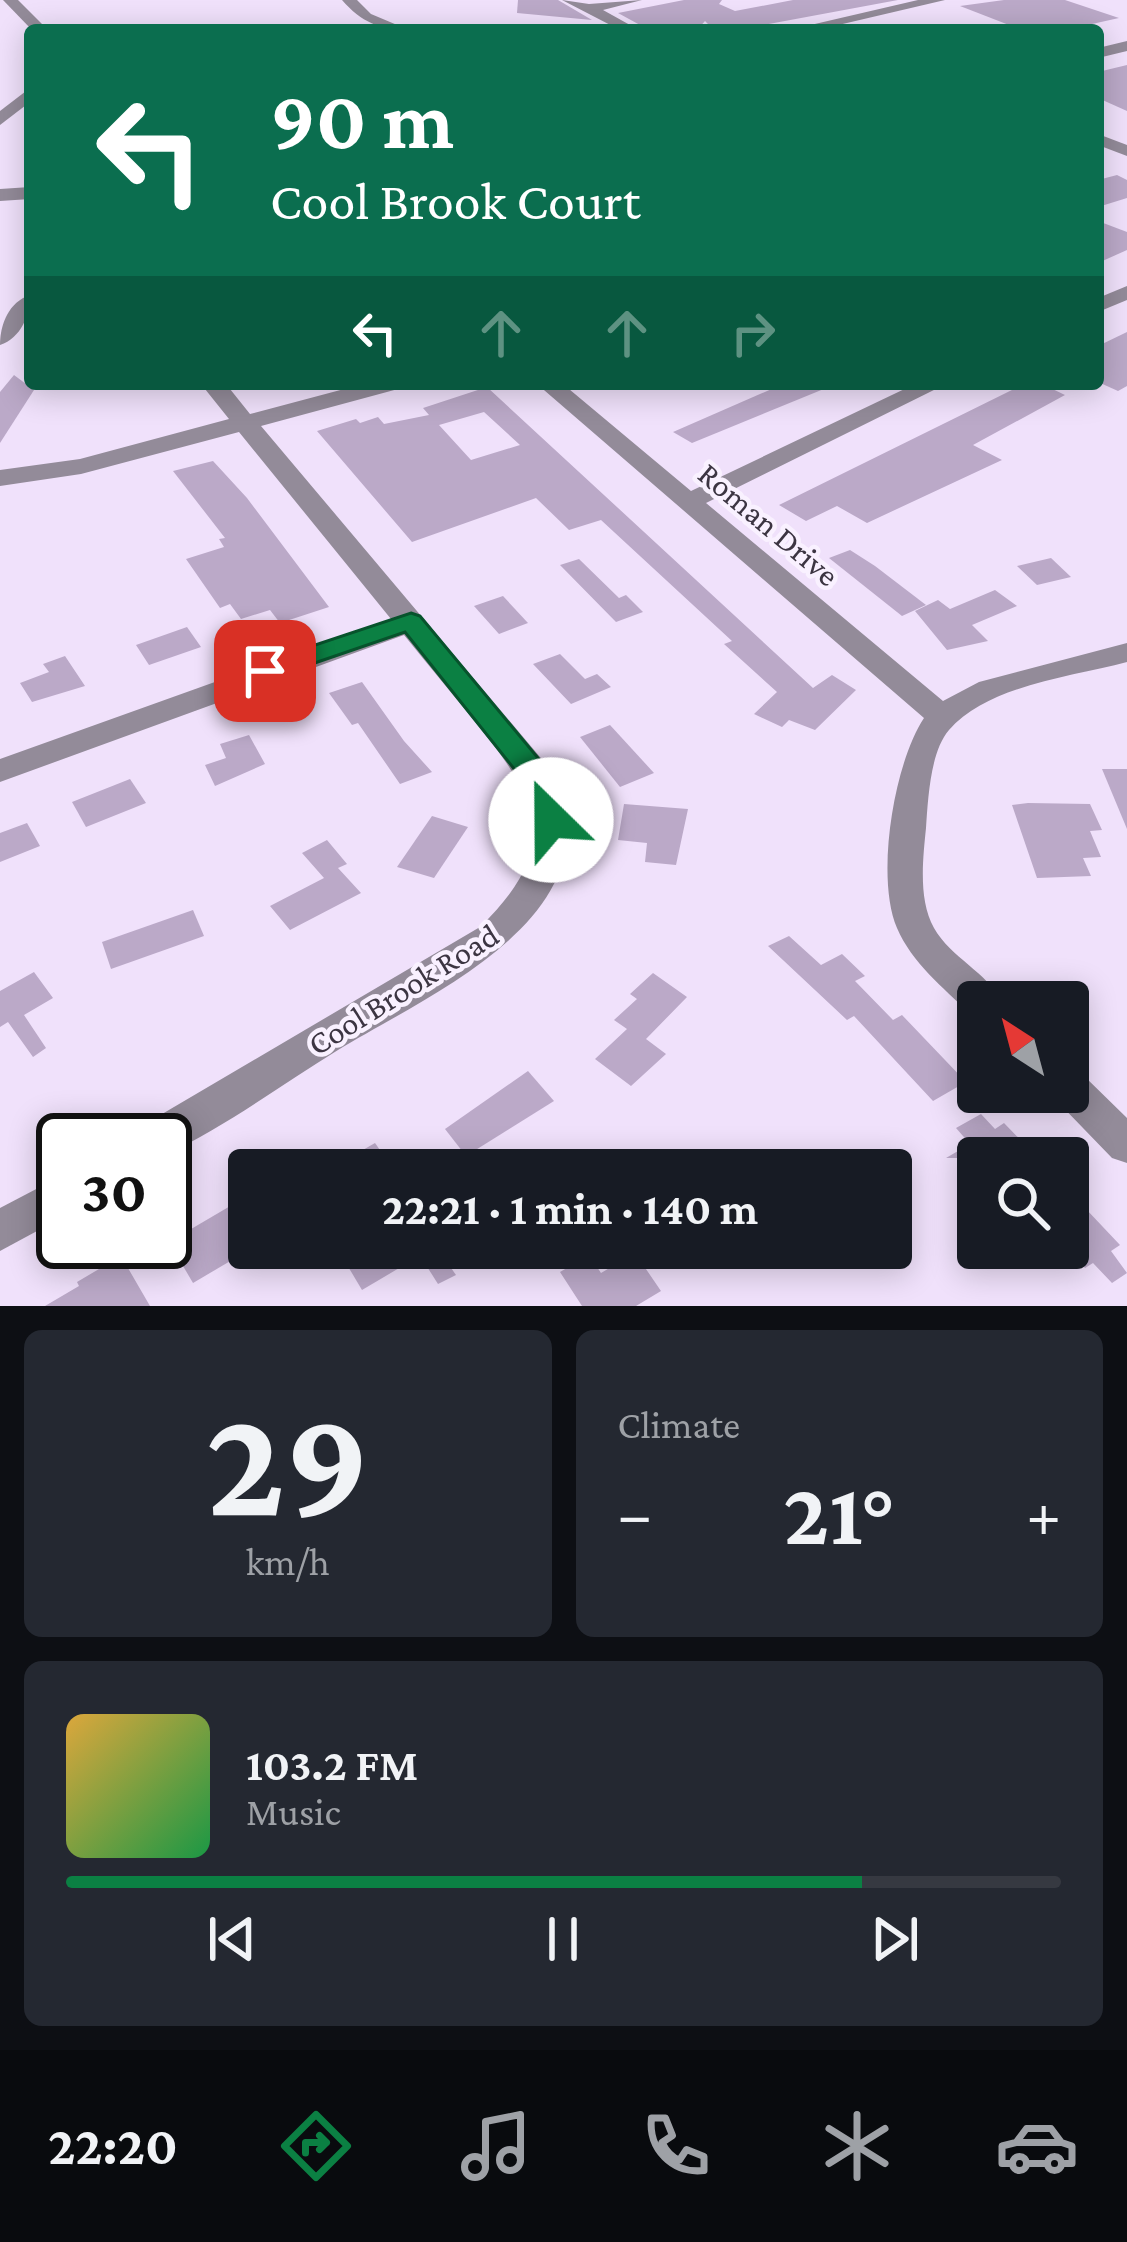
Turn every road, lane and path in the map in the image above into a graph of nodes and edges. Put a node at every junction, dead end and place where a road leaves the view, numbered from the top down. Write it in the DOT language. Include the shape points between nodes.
graph roads {
  1 [pos="349,0"];
  2 [pos="569,0"];
  3 [pos="635,0"];
  4 [pos="938,0"];
  5 [pos="16,1"];
  6 [pos="587,9"];
  7 [pos="36,24"];
  8 [pos="385,24"];
  9 [pos="619,24"];
  10 [pos="842,24"];
  11 [pos="24,308"];
  12 [pos="0,338"];
  13 [pos="218,390"];
  14 [pos="368,390"];
  15 [pos="556,390"];
  16 [pos="921,390"];
  17 [pos="247,423"];
  18 [pos="0,478"];
  19 [pos="688,502"];
  20 [pos="411,622"];
  21 [pos="1127,652"];
  22 [pos="944,718"];
  23 [pos="0,771"];
  24 [pos="962,981"];
  25 [pos="1089,1107"];
  26 [pos="192,1118"];
  27 [pos="1127,1145"];
  28 [pos="36,1210"];
  29 [pos="0,1231"];
  1 -- 8 [label="street"];
  2 -- 6 [label="street"];
  3 -- 6 [label="street"];
  4 -- 10 [label="street"];
  5 -- 7 [label="street"];
  6 -- 9 [label="street"];
  11 -- 12 [label="street"];
  13 -- 17 [label="street, Cool Brook Road"];
  14 -- 17 [label="street"];
  15 -- 19 [label="street, Roman Drive"];
  16 -- 19 [label="street"];
  17 -- 18 [label="street"];
  17 -- 20 [label="street, Cool Brook Road"];
  19 -- 22 [label="street, Roman Drive"];
  20 -- 23 [label="street"];
  20 -- 26 [label="street, Cool Brook Road" via="541,785 551,820 539,882 512,920 473,951"];
  21 -- 22 [label="street" via="989,689"];
  22 -- 24 [label="street" via="931,730 915,795 908,910 925,944"];
  25 -- 27 [label="street"];
  28 -- 29 [label="street"];
}
